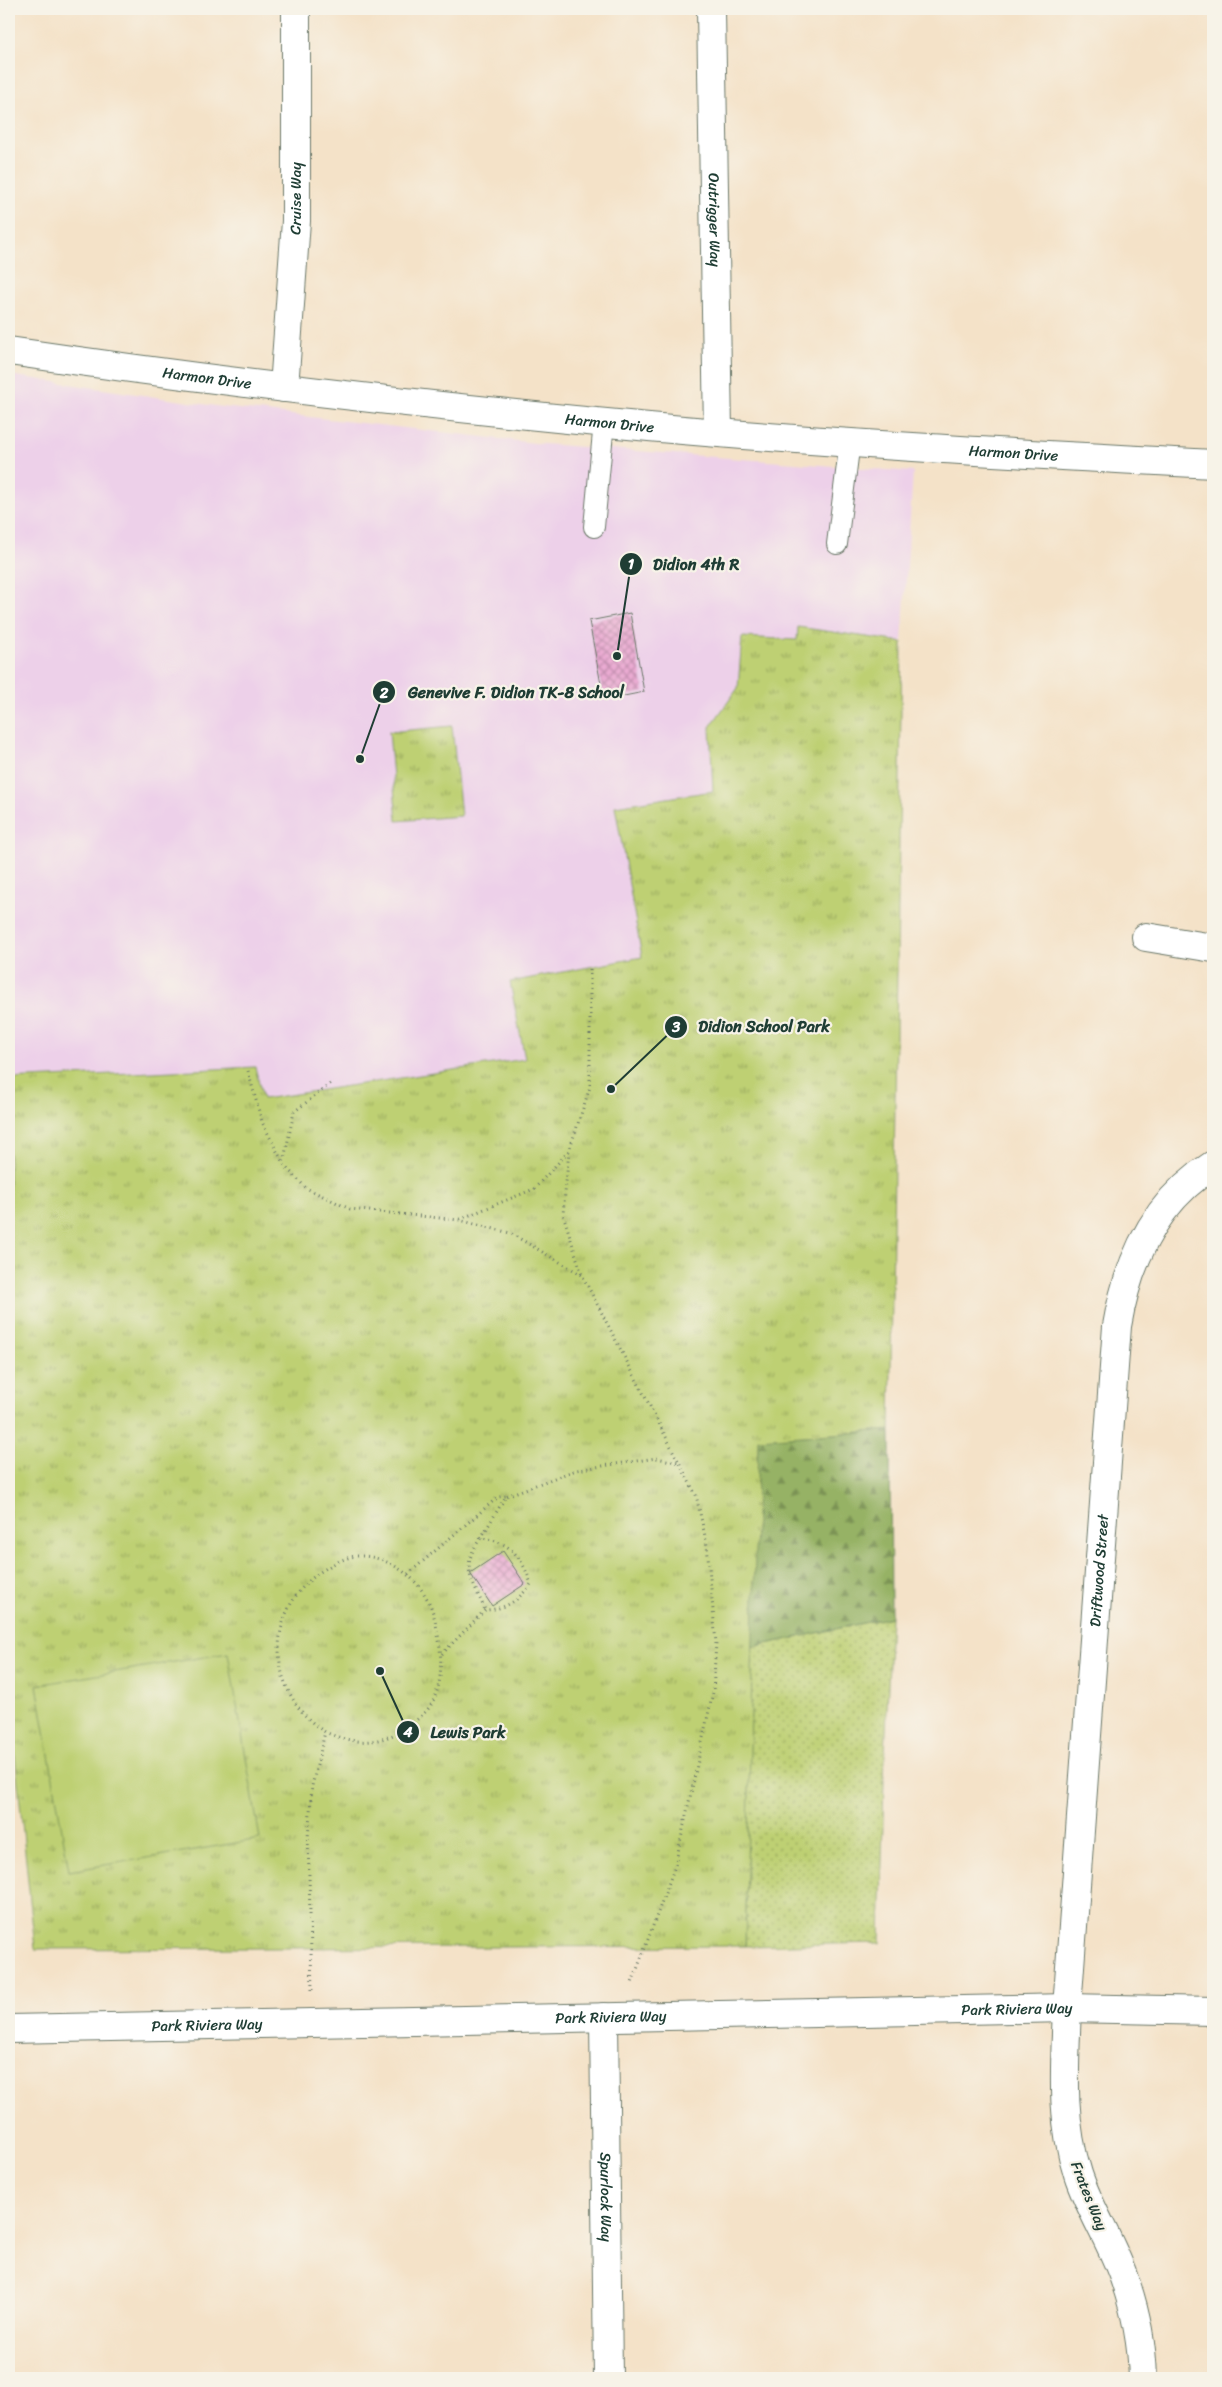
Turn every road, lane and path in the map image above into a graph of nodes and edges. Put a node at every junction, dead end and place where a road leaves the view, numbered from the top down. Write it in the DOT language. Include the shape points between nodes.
graph roads {
  1 [pos="296,9"];
  2 [pos="711,9"];
  3 [pos="9,352"];
  4 [pos="284,388"];
  5 [pos="604,422"];
  6 [pos="718,432"];
  7 [pos="850,441"];
  8 [pos="1213,464"];
  9 [pos="594,527"];
  10 [pos="837,544"];
  11 [pos="1146,937"];
  12 [pos="1213,948"];
  13 [pos="590,969"];
  14 [pos="248,1071"];
  15 [pos="330,1084"];
  16 [pos="569,1151"];
  17 [pos="283,1164"];
  18 [pos="1213,1165"];
  19 [pos="459,1220"];
  20 [pos="582,1275"];
  21 [pos="681,1463"];
  22 [pos="506,1496"];
  23 [pos="481,1538"];
  24 [pos="408,1574"];
  25 [pos="485,1610"];
  26 [pos="441,1654"];
  27 [pos="325,1732"];
  28 [pos="1067,2008"];
  29 [pos="1213,2011"];
  30 [pos="612,2017"];
  31 [pos="312,2023"];
  32 [pos="9,2029"];
  33 [pos="608,2378"];
  34 [pos="1142,2378"];
  1 -- 4 [label="street, Cruise Way" via="296,221"];
  2 -- 6 [label="street, Outrigger Way"];
  3 -- 4 [label="street, Harmon Drive"];
  4 -- 5 [label="street, Harmon Drive"];
  5 -- 6 [label="street, Harmon Drive"];
  5 -- 9 [label="lane"];
  6 -- 7 [label="street, Harmon Drive"];
  7 -- 8 [label="street, Harmon Drive"];
  7 -- 10 [label="lane"];
  11 -- 12 [label="street"];
  13 -- 16 [label="path" via="590,1087"];
  14 -- 17 [label="path" via="262,1122"];
  15 -- 17 [label="path" via="294,1112"];
  16 -- 19 [label="path" via="534,1189"];
  16 -- 20 [label="path" via="563,1214"];
  17 -- 19 [label="path" via="306,1188 350,1208"];
  18 -- 28 [label="street, Driftwood Street" via="1176,1195 1146,1235 1129,1273 1117,1326"];
  19 -- 20 [label="path" via="510,1233"];
  20 -- 21 [label="path"];
  21 -- 22 [label="path" via="656,1458 576,1470"];
  21 -- 30 [label="path" via="696,1495 706,1545 716,1643 713,1692 675,1866"];
  22 -- 23 [label="path"];
  22 -- 24 [label="path" via="498,1497"];
  23 -- 25 [label="path" via="467,1563"];
  23 -- 25 [label="path" via="510,1546 528,1574 530,1584 522,1597 500,1609"];
  24 -- 26 [label="path" via="426,1595"];
  24 -- 27 [label="path" via="371,1558 348,1558 310,1580 291,1603 279,1636 282,1669 292,1700 300,1712"];
  25 -- 26 [label="path"];
  26 -- 27 [label="path" via="441,1670 432,1703 416,1721 395,1735 358,1743"];
  27 -- 31 [label="path" via="312,1786 308,1838"];
  28 -- 29 [label="street, Park Riviera Way"];
  28 -- 30 [label="street, Park Riviera Way"];
  28 -- 34 [label="street, Frates Way" via="1063,2089 1068,2132 1078,2174 1125,2280 1137,2322"];
  30 -- 31 [label="street, Park Riviera Way"];
  30 -- 33 [label="street, Spurlock Way"];
  31 -- 32 [label="street, Park Riviera Way"];
}
